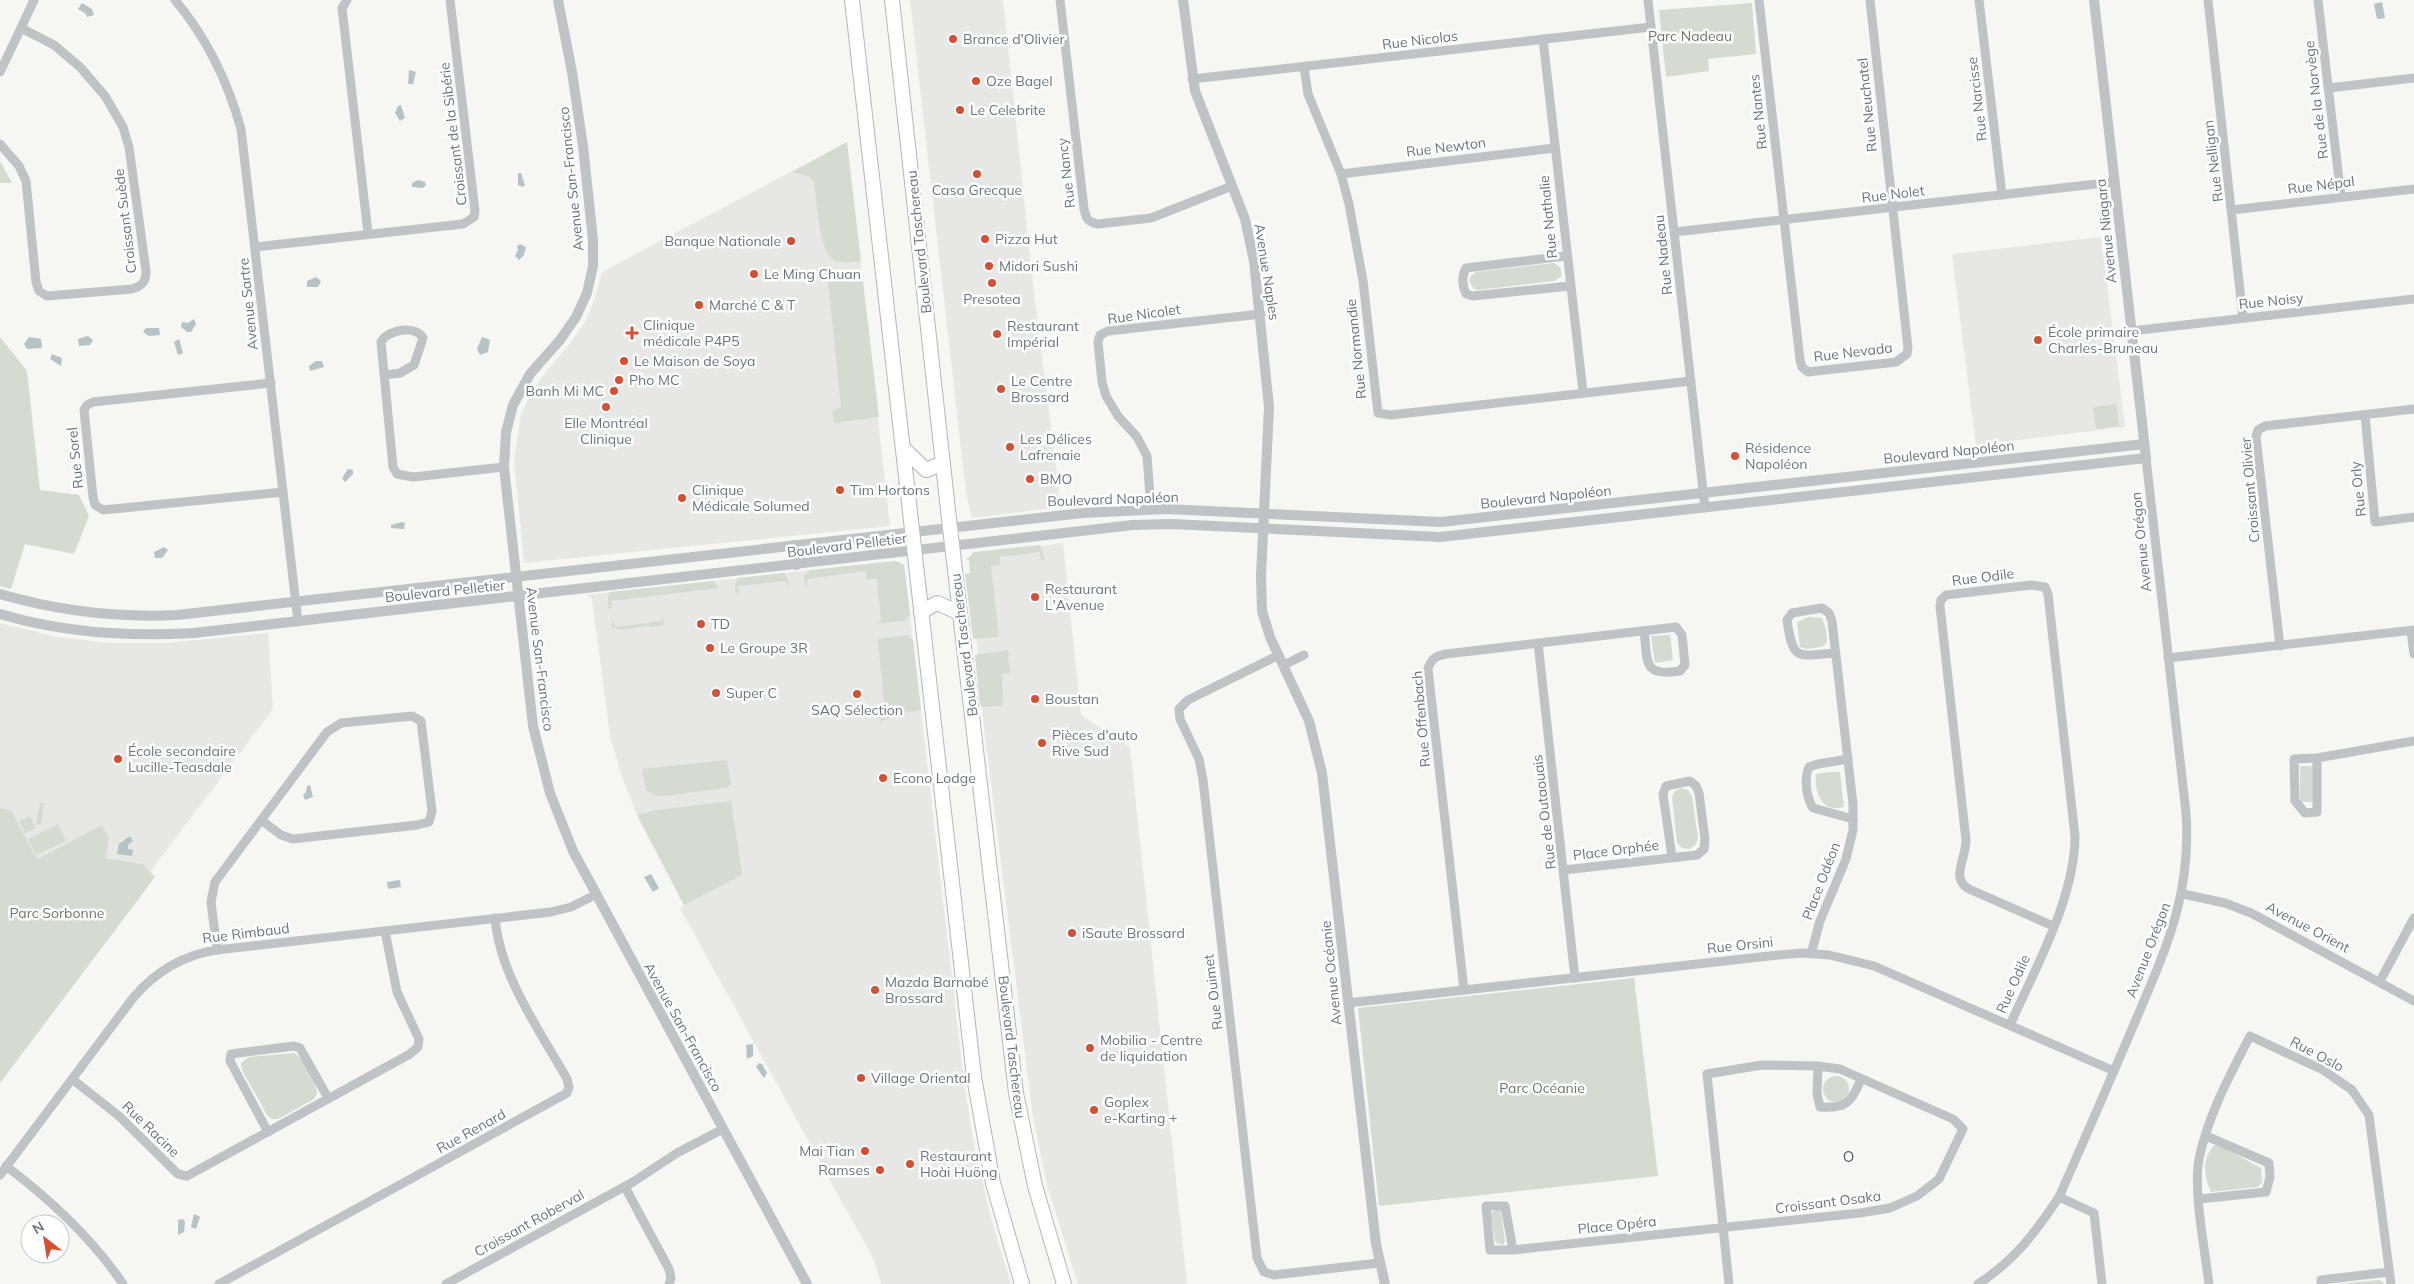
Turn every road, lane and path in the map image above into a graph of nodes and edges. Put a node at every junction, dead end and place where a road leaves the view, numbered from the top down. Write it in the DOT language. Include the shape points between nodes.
graph roads {
  1 [pos="34,0"];
  2 [pos="175,0"];
  3 [pos="346,0"];
  4 [pos="450,0"];
  5 [pos="558,0"];
  6 [pos="852,0"];
  7 [pos="892,0"];
  8 [pos="1060,0"];
  9 [pos="1183,0"];
  10 [pos="1648,0"];
  11 [pos="1759,0"];
  12 [pos="1870,0"];
  13 [pos="1979,0"];
  14 [pos="2094,0"];
  15 [pos="2208,0"];
  16 [pos="2318,0"];
  17 [pos="1651,27"];
  18 [pos="21,28"];
  19 [pos="1543,39"];
  20 [pos="1304,67"];
  21 [pos="0,72"];
  22 [pos="1192,78"];
  23 [pos="2414,78"];
  24 [pos="2328,88"];
  25 [pos="0,144"];
  26 [pos="1554,148"];
  27 [pos="1341,174"];
  28 [pos="2114,182"];
  29 [pos="1232,186"];
  30 [pos="2414,189"];
  31 [pos="2002,195"];
  32 [pos="2341,197"];
  33 [pos="1892,207"];
  34 [pos="2232,210"];
  35 [pos="1783,220"];
  36 [pos="1675,232"];
  37 [pos="368,233"];
  38 [pos="255,247"];
  39 [pos="1566,256"];
  40 [pos="1570,286"];
  41 [pos="2414,299"];
  42 [pos="1260,314"];
  43 [pos="2244,318"];
  44 [pos="2131,331"];
  45 [pos="385,375"];
  46 [pos="1691,381"];
  47 [pos="271,383"];
  48 [pos="1583,392"];
  49 [pos="2414,409"];
  50 [pos="2364,415"];
  51 [pos="2144,444"];
  52 [pos="902,448"];
  53 [pos="2146,458"];
  54 [pos="1982,462"];
  55 [pos="944,463"];
  56 [pos="504,467"];
  57 [pos="1983,476"];
  58 [pos="283,492"];
  59 [pos="1704,493"];
  60 [pos="1706,508"];
  61 [pos="1151,509"];
  62 [pos="1264,515"];
  63 [pos="1047,516"];
  64 [pos="2414,518"];
  65 [pos="950,528"];
  66 [pos="1263,529"];
  67 [pos="912,532"];
  68 [pos="1049,534"];
  69 [pos="794,545"];
  70 [pos="952,546"];
  71 [pos="914,551"];
  72 [pos="641,563"];
  73 [pos="796,565"];
  74 [pos="515,577"];
  75 [pos="643,582"];
  76 [pos="0,594"];
  77 [pos="518,597"];
  78 [pos="295,602"];
  79 [pos="921,612"];
  80 [pos="960,613"];
  81 [pos="0,614"];
  82 [pos="298,622"];
  83 [pos="2413,630"];
  84 [pos="1644,631"];
  85 [pos="1538,643"];
  86 [pos="2280,646"];
  87 [pos="1836,653"];
  88 [pos="2414,654"];
  89 [pos="1304,655"];
  90 [pos="2168,658"];
  91 [pos="1281,660"];
  92 [pos="2414,741"];
  93 [pos="2317,758"];
  94 [pos="1848,759"];
  95 [pos="1853,819"];
  96 [pos="260,820"];
  97 [pos="1672,857"];
  98 [pos="1564,870"];
  99 [pos="2182,894"];
  100 [pos="595,895"];
  101 [pos="495,918"];
  102 [pos="2414,918"];
  103 [pos="2053,926"];
  104 [pos="385,931"];
  105 [pos="217,950"];
  106 [pos="1811,954"];
  107 [pos="1575,978"];
  108 [pos="2380,981"];
  109 [pos="1464,990"];
  110 [pos="2414,1000"];
  111 [pos="1348,1003"];
  112 [pos="2010,1025"];
  113 [pos="1818,1066"];
  114 [pos="2114,1071"];
  115 [pos="72,1079"];
  116 [pos="1861,1079"];
  117 [pos="328,1098"];
  118 [pos="723,1129"];
  119 [pos="268,1132"];
  120 [pos="2206,1136"];
  121 [pos="6,1166"];
  122 [pos="0,1175"];
  123 [pos="625,1187"];
  124 [pos="2059,1197"];
  125 [pos="2199,1199"];
  126 [pos="1723,1228"];
  127 [pos="1513,1250"];
  128 [pos="1379,1263"];
  129 [pos="2389,1272"];
  130 [pos="123,1284"];
  131 [pos="220,1284"];
  132 [pos="446,1284"];
  133 [pos="669,1284"];
  134 [pos="807,1284"];
  135 [pos="1022,1284"];
  136 [pos="1064,1284"];
  137 [pos="1385,1284"];
  138 [pos="1729,1284"];
  139 [pos="1978,1284"];
  140 [pos="2102,1284"];
  141 [pos="2208,1284"];
  142 [pos="2322,1284"];
  143 [pos="2391,1284"];
  1 -- 18 [label="street"];
  2 -- 38 [label="street, Avenue Sartre" via="206,43 234,104 241,129"];
  3 -- 37 [label="street" via="342,8"];
  4 -- 37 [label="street, Croissant de la Sibérie" via="476,211 474,217 463,224"];
  5 -- 56 [label="street, Avenue San-Francisco" via="583,146 593,233 593,266 587,293 576,317 530,374 513,405 506,432"];
  6 -- 52 [label="main road"];
  7 -- 55 [label="main road, Boulevard Taschereau"];
  8 -- 29 [label="street, Rue Nancy" via="1085,217 1098,224 1151,218"];
  9 -- 22 [label="street, Avenue Naples"];
  10 -- 17 [label="street, Rue Nadeau"];
  11 -- 35 [label="street, Rue Nantes"];
  12 -- 33 [label="street, Rue Neuchatel"];
  13 -- 31 [label="street, Rue Narcisse"];
  14 -- 28 [label="street, Avenue Niagara"];
  15 -- 34 [label="street, Rue Nelligan"];
  16 -- 24 [label="street, Rue de la Norvège"];
  17 -- 19 [label="street, Rue Nicolas"];
  17 -- 36 [label="street, Rue Nadeau"];
  18 -- 21 [label="street"];
  18 -- 25 [label="street, Croissant Suède" via="54,45 80,67 105,96 123,127 130,147 146,271 141,286 47,296 39,291 26,180 19,166"];
  19 -- 20 [label="street, Rue Nicolas"];
  19 -- 26 [label="street, Rue Nathalie"];
  20 -- 22 [label="street, Rue Nicolas"];
  20 -- 27 [label="street, Rue Normandie" via="1312,106"];
  22 -- 29 [label="street, Avenue Naples" via="1196,97"];
  23 -- 24 [label="street"];
  24 -- 32 [label="street, Rue de la Norvège"];
  26 -- 27 [label="street, Rue Newton"];
  26 -- 39 [label="street, Rue Nathalie"];
  27 -- 48 [label="street, Rue Normandie" via="1356,238 1378,413 1391,415"];
  28 -- 31 [label="street, Rue Nolet"];
  28 -- 44 [label="street, Avenue Niagara"];
  29 -- 42 [label="street, Avenue Naples" via="1250,238"];
  30 -- 32 [label="street, Rue Népal"];
  31 -- 33 [label="street, Rue Nolet"];
  32 -- 34 [label="street, Rue Népal"];
  33 -- 35 [label="street, Rue Nolet"];
  33 -- 35 [label="street, Rue Nevada" via="1908,348 1902,359 1876,364 1808,372 1802,367"];
  34 -- 43 [label="street, Rue Nelligan"];
  35 -- 36 [label="street, Rue Nolet"];
  36 -- 46 [label="street, Rue Nadeau"];
  37 -- 38 [label="street, Croissant de la Sibérie"];
  38 -- 47 [label="street, Avenue Sartre"];
  39 -- 40 [label="street, Rue Nathalie"];
  39 -- 40 [label="street" via="1466,268 1462,275 1463,288 1466,294 1473,296"];
  40 -- 48 [label="street, Rue Nathalie"];
  41 -- 43 [label="street, Rue Noisy"];
  42 -- 61 [label="street, Rue Nicolet" via="1108,331 1100,335 1103,389 1113,409 1137,437 1147,456"];
  42 -- 62 [label="street, Avenue Naples" via="1270,407"];
  43 -- 44 [label="street, Rue Noisy"];
  44 -- 51 [label="street, Avenue Niagara"];
  45 -- 45 [label="street" via="380,346 383,338 390,333 420,332 423,338 414,365 400,373"];
  45 -- 56 [label="street" via="393,467 397,474 413,477"];
  46 -- 48 [label="street, Rue Normandie"];
  46 -- 59 [label="street, Rue Nadeau"];
  47 -- 58 [label="street, Avenue Sartre"];
  47 -- 58 [label="street, Rue Sorel" via="87,405 84,410 93,497 95,505 103,510"];
  49 -- 50 [label="street, Croissant Olivier"];
  50 -- 64 [label="street, Rue Orly" via="2375,522"];
  50 -- 86 [label="street, Croissant Olivier" via="2265,426 2258,430 2256,437"];
  51 -- 53 [label="street, Avenue Niagara"];
  51 -- 54 [label="street, Boulevard Napoléon"];
  52 -- 55 [label="main road" via="926,470"];
  52 -- 67 [label="main road"];
  53 -- 57 [label="street, Boulevard Napoléon"];
  53 -- 90 [label="street, Avenue Orégon"];
  54 -- 57 [label="street"];
  54 -- 59 [label="street, Boulevard Napoléon"];
  55 -- 65 [label="main road, Boulevard Taschereau"];
  56 -- 74 [label="street, Avenue San-Francisco"];
  57 -- 60 [label="street, Boulevard Napoléon"];
  58 -- 78 [label="street, Avenue Sartre"];
  59 -- 60 [label="street, Rue Nadeau"];
  59 -- 62 [label="street, Boulevard Napoléon" via="1441,522"];
  60 -- 66 [label="street, Boulevard Napoléon" via="1440,537"];
  61 -- 62 [label="street, Boulevard Napoléon"];
  61 -- 63 [label="street, Boulevard Napoléon"];
  62 -- 66 [label="street, Avenue Naples"];
  63 -- 65 [label="street, Boulevard Napoléon"];
  63 -- 68 [label="street"];
  65 -- 67 [label="street, Boulevard Pelletier"];
  65 -- 70 [label="main road, Boulevard Taschereau"];
  66 -- 68 [label="street, Boulevard Napoléon" via="1148,524"];
  66 -- 91 [label="street, Avenue Océanie" via="1262,611 1265,626"];
  67 -- 69 [label="street, Boulevard Pelletier"];
  67 -- 71 [label="main road"];
  68 -- 70 [label="street, Boulevard Napoléon"];
  69 -- 72 [label="street, Boulevard Pelletier"];
  69 -- 73 [label="street"];
  70 -- 71 [label="street, Boulevard Pelletier"];
  70 -- 80 [label="main road, Boulevard Taschereau"];
  71 -- 73 [label="street, Boulevard Pelletier"];
  71 -- 79 [label="main road"];
  72 -- 74 [label="street, Boulevard Pelletier"];
  72 -- 75 [label="street"];
  73 -- 75 [label="street, Boulevard Pelletier"];
  74 -- 77 [label="street, Avenue San-Francisco"];
  74 -- 78 [label="street, Boulevard Pelletier"];
  75 -- 77 [label="street, Boulevard Pelletier"];
  76 -- 78 [label="street, Boulevard Pelletier" via="65,610 133,616 177,615"];
  77 -- 82 [label="street, Boulevard Pelletier"];
  77 -- 100 [label="street, Avenue San-Francisco" via="531,715 543,770 562,828"];
  78 -- 82 [label="street, Avenue Sartre"];
  79 -- 80 [label="main road" via="937,603"];
  79 -- 135 [label="main road" via="976,1093 993,1184"];
  80 -- 136 [label="main road, Boulevard Taschereau" via="1016,1093 1032,1172"];
  81 -- 82 [label="street, Boulevard Pelletier" via="64,630 133,636"];
  83 -- 86 [label="street"];
  83 -- 88 [label="street"];
  84 -- 84 [label="street, Rue Offenbach" via="1676,627 1682,635 1685,665 1680,672 1664,674 1655,672 1648,665"];
  84 -- 85 [label="street, Rue Offenbach"];
  85 -- 98 [label="street, Rue de Outaouais"];
  85 -- 109 [label="street, Rue Offenbach" via="1437,656 1430,661 1428,669"];
  86 -- 90 [label="street"];
  87 -- 87 [label="street, Place Odéon" via="1832,621 1822,608 1792,614 1787,620 1794,651 1803,656"];
  87 -- 94 [label="street, Place Odéon"];
  89 -- 91 [label="street"];
  90 -- 99 [label="street, Avenue Orégon" via="2187,828"];
  91 -- 111 [label="street, Avenue Océanie" via="1309,721 1320,761"];
  91 -- 128 [label="street, Rue Ouimet" via="1188,700 1179,709 1180,719 1199,760 1203,780 1257,1258 1264,1272 1274,1275"];
  92 -- 93 [label="street"];
  93 -- 93 [label="street" via="2294,759 2295,801 2305,813 2317,812"];
  94 -- 95 [label="street, Place Odéon"];
  94 -- 95 [label="street" via="1809,767 1806,774 1809,801 1813,808"];
  95 -- 106 [label="street, Place Odéon" via="1846,859 1820,921"];
  96 -- 96 [label="street" via="280,835 293,839 429,822 432,811 421,721 416,716 406,716 341,723 331,728"];
  96 -- 105 [label="street" via="214,882"];
  97 -- 97 [label="street, Place Orphée" via="1697,855 1704,849 1699,793 1690,781 1666,786 1663,794"];
  97 -- 98 [label="street, Place Orphée"];
  98 -- 107 [label="street, Rue de Outaouais"];
  99 -- 108 [label="street, Avenue Orient" via="2251,913"];
  99 -- 114 [label="street, Avenue Orégon" via="2167,946"];
  100 -- 101 [label="street, Rue Rimbaud" via="561,910"];
  100 -- 118 [label="street, Avenue San-Francisco"];
  101 -- 104 [label="street, Rue Rimbaud"];
  101 -- 131 [label="street, Rue Renard" via="504,963 566,1079 567,1093"];
  102 -- 108 [label="street"];
  103 -- 103 [label="street, Rue Odile" via="2071,878 2075,836 2048,594 2045,587 2039,585 1946,595 1940,606 1966,840 1958,879 1968,889"];
  103 -- 112 [label="street, Rue Odile"];
  104 -- 105 [label="street, Rue Rimbaud"];
  104 -- 117 [label="street, Rue Racine" via="397,992 419,1044 410,1054"];
  105 -- 115 [label="street, Rue Rimbaud" via="184,958 148,981"];
  106 -- 107 [label="street, Rue Orsini"];
  106 -- 112 [label="street, Rue Orsini" via="1836,956 1874,966"];
  107 -- 109 [label="street, Rue Orsini"];
  108 -- 110 [label="street, Avenue Orient"];
  109 -- 111 [label="street, Rue Orsini"];
  111 -- 128 [label="street, Avenue Océanie"];
  112 -- 114 [label="street, Rue Orsini"];
  113 -- 116 [label="street, Croissant Osaka" via="1840,1069"];
  113 -- 116 [label="street" via="1820,1107 1843,1106 1854,1096"];
  113 -- 126 [label="street, Croissant Osaka" via="1762,1065 1707,1074"];
  114 -- 124 [label="street, Avenue Orégon"];
  115 -- 119 [label="street, Rue Racine" via="119,1116 181,1175 187,1176"];
  115 -- 121 [label="street, Rue Rimbaud"];
  116 -- 126 [label="street, Croissant Osaka" via="1953,1119 1963,1128 1939,1179 1917,1196 1890,1208"];
  117 -- 119 [label="street, Rue Racine"];
  117 -- 119 [label="street" via="300,1048 294,1046 231,1054 230,1061"];
  118 -- 123 [label="street, Croissant Roberval" via="677,1153"];
  118 -- 134 [label="street, Avenue San-Francisco"];
  120 -- 125 [label="street, Rue Oslo" via="2199,1160"];
  120 -- 125 [label="street" via="2269,1163 2270,1177 2266,1192"];
  120 -- 129 [label="street, Rue Oslo" via="2224,1086 2250,1036 2323,1070 2352,1090 2369,1115"];
  121 -- 122 [label="street, Rue Rimbaud"];
  121 -- 130 [label="street" via="75,1226"];
  123 -- 132 [label="street, Croissant Roberval"];
  123 -- 133 [label="street" via="669,1269"];
  124 -- 139 [label="street, Avenue Orégon" via="2014,1258"];
  124 -- 140 [label="street" via="2094,1213"];
  125 -- 141 [label="street, Rue Oslo"];
  126 -- 127 [label="street, Place Opéra"];
  126 -- 138 [label="street, Croissant Osaka"];
  127 -- 127 [label="street, Place Opéra" via="1490,1250 1486,1206 1505,1206"];
  128 -- 137 [label="street, Avenue Océanie"];
  129 -- 142 [label="street" via="2321,1280"];
  129 -- 143 [label="street, Rue Oslo"];
}
